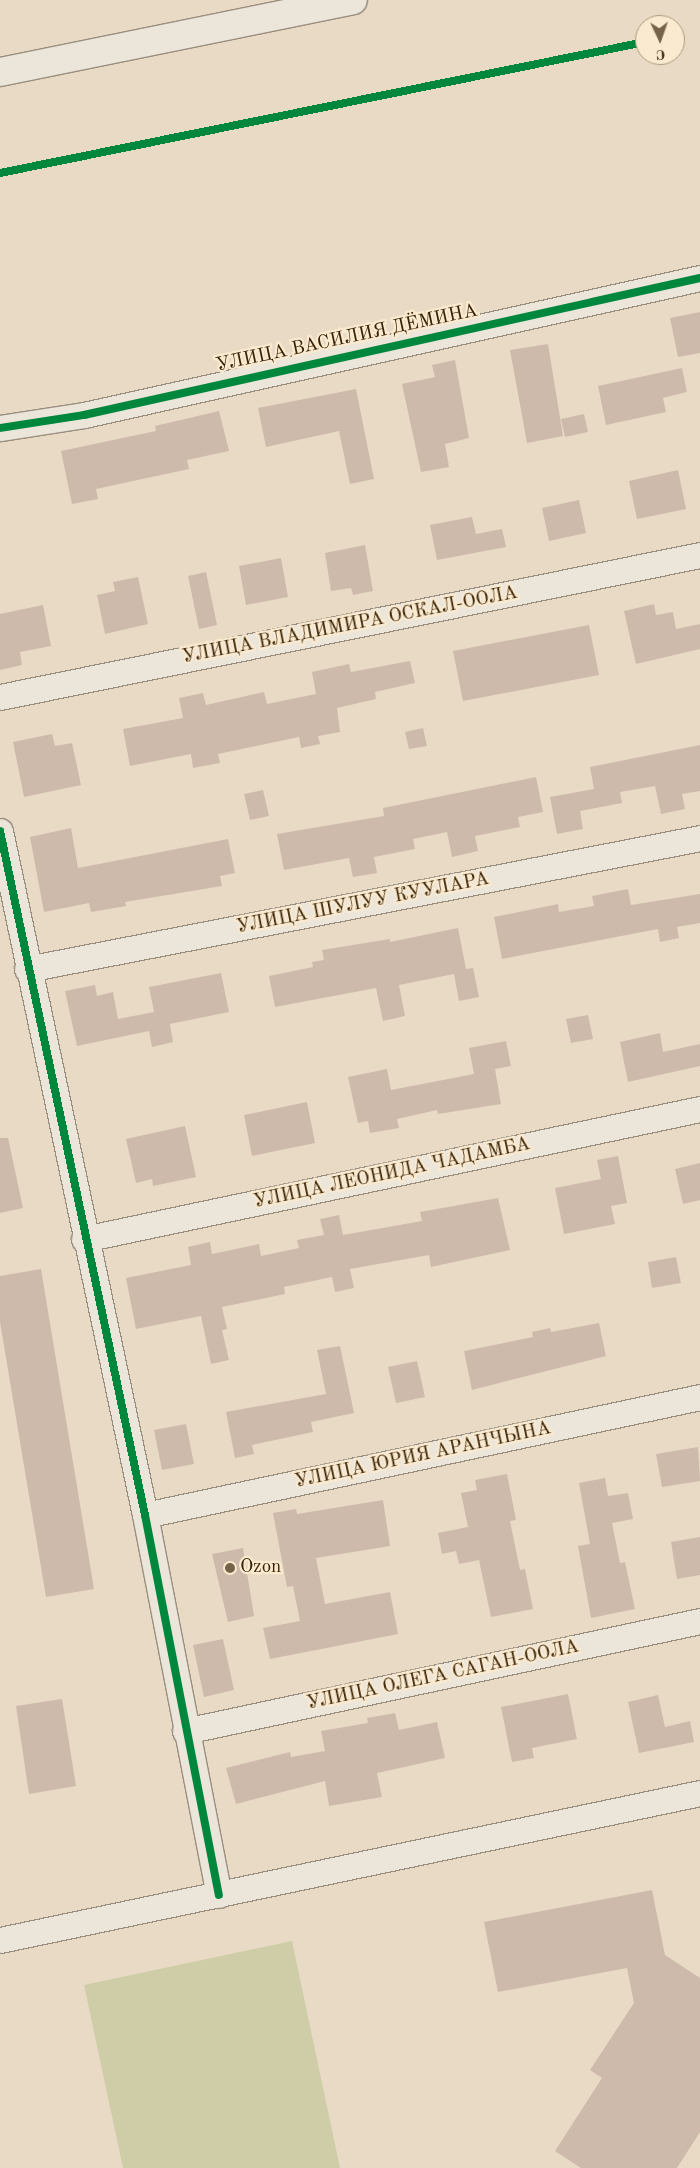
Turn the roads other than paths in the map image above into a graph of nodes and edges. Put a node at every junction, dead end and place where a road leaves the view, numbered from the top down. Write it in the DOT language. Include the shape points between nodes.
graph roads {
  1 [pos="353,0"];
  2 [pos="0,72"];
  3 [pos="700,278"];
  4 [pos="0,428"];
  5 [pos="700,555"];
  6 [pos="0,697"];
  7 [pos="0,831"];
  8 [pos="700,838"];
  9 [pos="27,970"];
  10 [pos="700,1109"];
  11 [pos="84,1239"];
  12 [pos="700,1397"];
  13 [pos="145,1515"];
  14 [pos="700,1622"];
  15 [pos="185,1731"];
  16 [pos="700,1793"];
  17 [pos="219,1895"];
  18 [pos="0,1940"];
  1 -- 2 [label="main road"];
  3 -- 4 [label="street, УЛИЦА ВАСИЛИЯ ДЁМИНА" via="84,415"];
  5 -- 6 [label="street, УЛИЦА ВЛАДИМИРА ОСКАЛ-ООЛА"];
  7 -- 9 [label="street"];
  8 -- 9 [label="street, УЛИЦА ШУЛУУ КУУЛАРА"];
  9 -- 11 [label="street"];
  10 -- 11 [label="street, УЛИЦА ЛЕОНИДА ЧАДАМБА"];
  11 -- 13 [label="street"];
  12 -- 13 [label="street, УЛИЦА ЮРИЯ АРАНЧЫНА"];
  13 -- 15 [label="street"];
  14 -- 15 [label="street, УЛИЦА ОЛЕГА САГАН-ООЛА"];
  15 -- 17 [label="street"];
  16 -- 17 [label="street"];
  17 -- 18 [label="street"];
}
